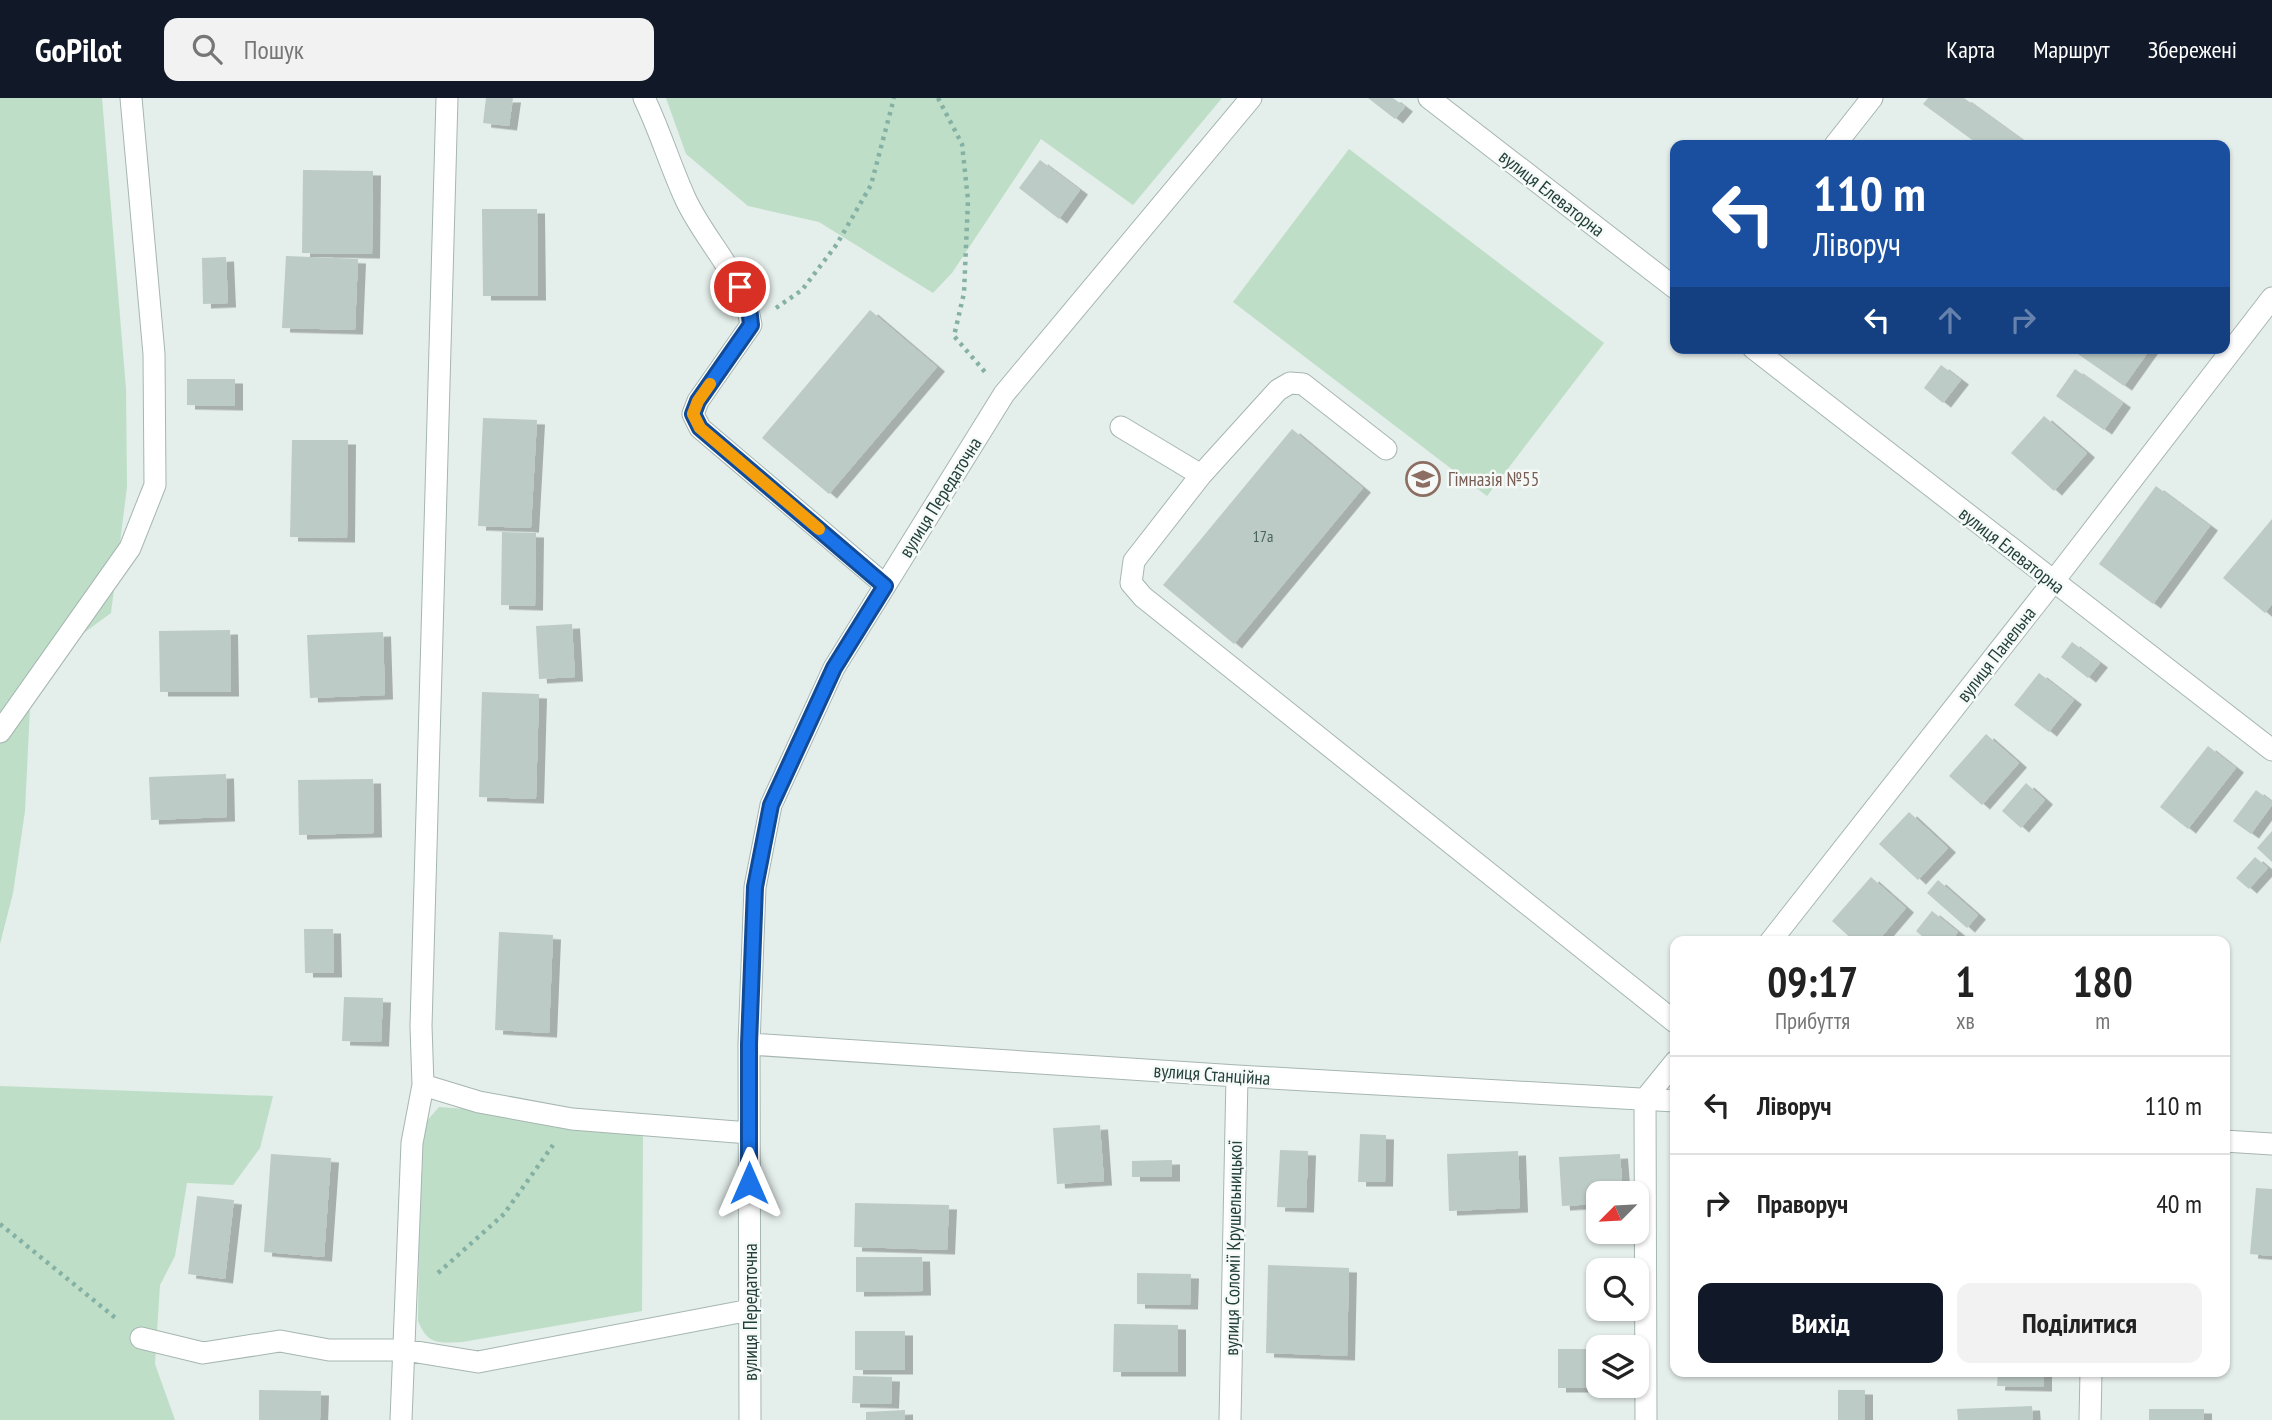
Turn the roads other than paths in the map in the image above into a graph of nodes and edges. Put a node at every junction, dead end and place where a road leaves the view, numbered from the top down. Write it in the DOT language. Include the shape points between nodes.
graph roads {
  1 [pos="131,98"];
  2 [pos="447,98"];
  3 [pos="644,98"];
  4 [pos="1251,98"];
  5 [pos="1429,98"];
  6 [pos="1872,98"];
  7 [pos="1839,140"];
  8 [pos="1670,284"];
  9 [pos="2272,298"];
  10 [pos="2230,352"];
  11 [pos="1761,354"];
  12 [pos="2229,354"];
  13 [pos="1121,427"];
  14 [pos="1386,449"];
  15 [pos="1201,475"];
  16 [pos="2053,582"];
  17 [pos="885,586"];
  18 [pos="0,732"];
  19 [pos="2272,750"];
  20 [pos="1775,936"];
  21 [pos="1670,1017"];
  22 [pos="749,1044"];
  23 [pos="1670,1068"];
  24 [pos="1237,1076"];
  25 [pos="423,1085"];
  26 [pos="1646,1099"];
  27 [pos="1670,1101"];
  28 [pos="749,1133"];
  29 [pos="2230,1141"];
  30 [pos="2272,1144"];
  31 [pos="750,1310"];
  32 [pos="141,1338"];
  33 [pos="405,1350"];
  34 [pos="2091,1377"];
  35 [pos="401,1420"];
  36 [pos="750,1420"];
  37 [pos="1230,1420"];
  38 [pos="1646,1420"];
  39 [pos="2090,1420"];
  1 -- 18 [label="street" via="154,354 155,485 130,548"];
  2 -- 25 [label="street"];
  3 -- 17 [label="street" via="685,199 749,307 751,325 693,414 700,428"];
  4 -- 17 [label="street, вулиця Передаточна" via="1004,394"];
  5 -- 8 [label="street, вулиця Елеваторна"];
  6 -- 7 [label="street"];
  9 -- 10 [label="street, вулиця Панельна"];
  11 -- 16 [label="street, вулиця Елеваторна"];
  12 -- 16 [label="street, вулиця Панельна"];
  13 -- 15 [label="street"];
  14 -- 15 [label="street" via="1303,384 1290,383 1278,390"];
  15 -- 21 [label="street" via="1134,561 1131,583 1143,597"];
  16 -- 19 [label="street, вулиця Елеваторна"];
  16 -- 20 [label="street, вулиця Панельна"];
  17 -- 22 [label="street, вулиця Передаточна" via="834,668 771,805 755,887"];
  22 -- 24 [label="street, вулиця Станційна"];
  22 -- 28 [label="street, вулиця Передаточна"];
  23 -- 26 [label="street"];
  24 -- 26 [label="street, вулиця Станційна"];
  24 -- 37 [label="street, вулиця Соломії Крушельницької"];
  25 -- 28 [label="street" via="479,1102 572,1119"];
  25 -- 33 [label="street" via="412,1143"];
  26 -- 27 [label="street, вулиця Станційна"];
  26 -- 38 [label="street"];
  28 -- 31 [label="street, вулиця Передаточна"];
  29 -- 30 [label="street"];
  31 -- 33 [label="street" via="478,1362"];
  31 -- 36 [label="street, вулиця Передаточна"];
  32 -- 33 [label="street" via="203,1353 280,1341 328,1350"];
  33 -- 35 [label="street"];
  34 -- 39 [label="street"];
}
